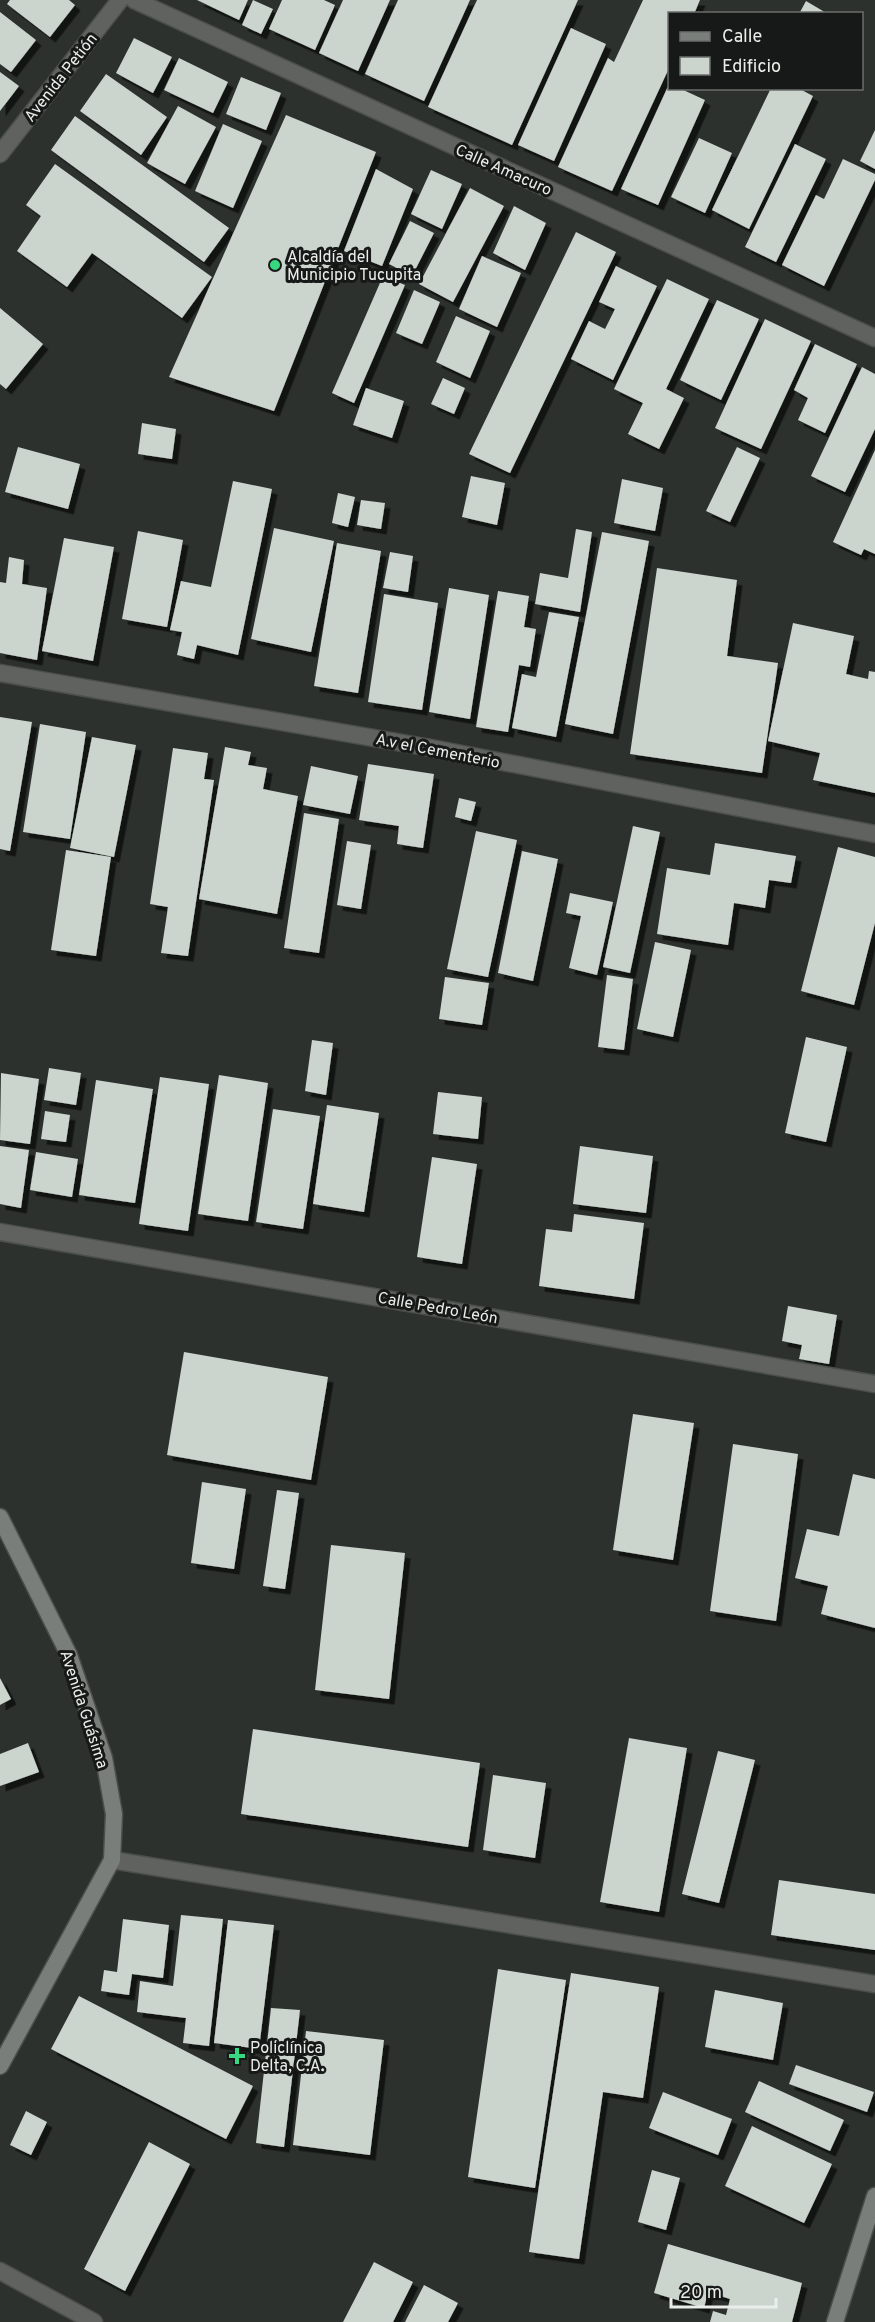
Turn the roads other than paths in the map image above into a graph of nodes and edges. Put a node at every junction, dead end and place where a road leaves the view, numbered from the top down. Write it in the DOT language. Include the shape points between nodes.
graph roads {
  1 [pos="120,0"];
  2 [pos="134,0"];
  3 [pos="0,154"];
  4 [pos="875,338"];
  5 [pos="0,673"];
  6 [pos="875,834"];
  7 [pos="0,1232"];
  8 [pos="875,1384"];
  9 [pos="0,1517"];
  10 [pos="112,1860"];
  11 [pos="875,1984"];
  12 [pos="0,2066"];
  13 [pos="875,2196"];
  14 [pos="0,2271"];
  15 [pos="94,2322"];
  16 [pos="835,2322"];
  1 -- 3 [label="street, Avenida Petión"];
  2 -- 4 [label="street, Calle Amacuro"];
  5 -- 6 [label="street, A.v el Cementerio" via="431,748"];
  7 -- 8 [label="street, Calle Pedro León"];
  9 -- 10 [label="main road, Avenida Guásima" via="69,1655 104,1758 114,1814"];
  10 -- 11 [label="street"];
  10 -- 12 [label="main road, Avenida Guásima"];
  13 -- 16 [label="main road"];
  14 -- 15 [label="street"];
}
